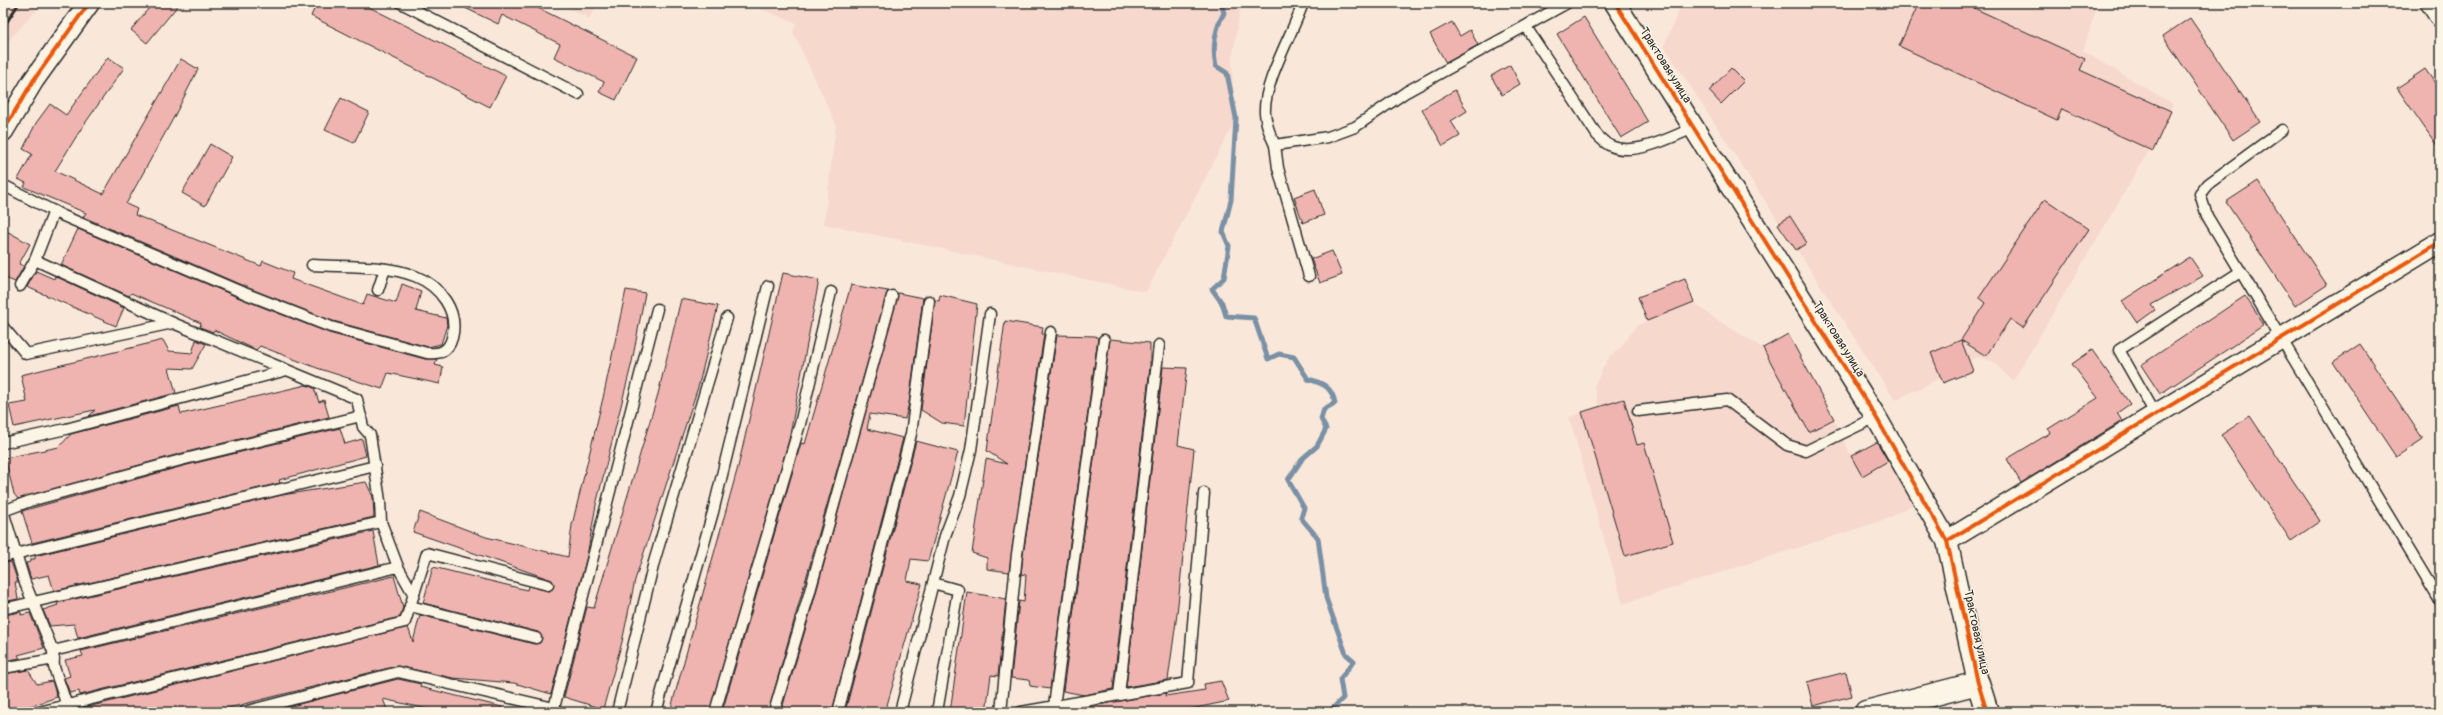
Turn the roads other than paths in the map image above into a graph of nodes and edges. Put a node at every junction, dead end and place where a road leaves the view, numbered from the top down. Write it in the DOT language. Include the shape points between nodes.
graph roads {
  1 [pos="89,3"];
  2 [pos="401,3"];
  3 [pos="1303,3"];
  4 [pos="1567,3"];
  5 [pos="1615,3"];
  6 [pos="2431,3"];
  7 [pos="2440,17"];
  8 [pos="1526,27"];
  9 [pos="578,94"];
  10 [pos="1693,128"];
  11 [pos="3,130"];
  12 [pos="2282,130"];
  13 [pos="1275,145"];
  14 [pos="3,186"];
  15 [pos="54,212"];
  16 [pos="2440,242"];
  17 [pos="34,260"];
  18 [pos="312,265"];
  19 [pos="385,269"];
  20 [pos="2240,272"];
  21 [pos="1309,276"];
  22 [pos="20,286"];
  23 [pos="768,286"];
  24 [pos="378,290"];
  25 [pos="831,292"];
  26 [pos="892,296"];
  27 [pos="929,301"];
  28 [pos="657,309"];
  29 [pos="990,314"];
  30 [pos="727,318"];
  31 [pos="173,323"];
  32 [pos="3,327"];
  33 [pos="1051,332"];
  34 [pos="1104,340"];
  35 [pos="2281,340"];
  36 [pos="1159,345"];
  37 [pos="287,370"];
  38 [pos="1638,411"];
  39 [pos="2156,415"];
  40 [pos="361,416"];
  41 [pos="1876,417"];
  42 [pos="3,443"];
  43 [pos="375,466"];
  44 [pos="1204,493"];
  45 [pos="381,522"];
  46 [pos="1947,541"];
  47 [pos="16,555"];
  48 [pos="3,558"];
  49 [pos="398,567"];
  50 [pos="933,583"];
  51 [pos="548,585"];
  52 [pos="414,595"];
  53 [pos="2440,601"];
  54 [pos="33,602"];
  55 [pos="410,606"];
  56 [pos="3,609"];
  57 [pos="536,638"];
  58 [pos="54,655"];
  59 [pos="3,668"];
  60 [pos="1978,684"];
  61 [pos="1119,695"];
  62 [pos="1054,706"];
  63 [pos="67,709"];
  64 [pos="553,710"];
  65 [pos="39,712"];
  66 [pos="244,712"];
  67 [pos="617,712"];
  68 [pos="656,712"];
  69 [pos="714,712"];
  70 [pos="774,712"];
  71 [pos="838,712"];
  72 [pos="900,712"];
  73 [pos="937,712"];
  74 [pos="1002,712"];
  75 [pos="1021,712"];
  76 [pos="1866,712"];
  77 [pos="1987,712"];
  1 -- 11 [label="street" via="33,81"];
  2 -- 9 [label="lane"];
  3 -- 13 [label="lane" via="1270,85 1265,112 1269,133"];
  4 -- 8 [label="lane"];
  5 -- 10 [label="street, Трактовая улица"];
  6 -- 7 [label="street"];
  8 -- 10 [label="lane" via="1597,135 1610,146 1627,148 1654,145"];
  8 -- 13 [label="lane" via="1406,92 1355,127 1328,137"];
  10 -- 41 [label="street, Трактовая улица"];
  12 -- 20 [label="lane" via="2208,184 2200,194 2207,216"];
  13 -- 21 [label="lane" via="1278,168"];
  14 -- 15 [label="lane"];
  15 -- 17 [label="lane"];
  15 -- 19 [label="lane" via="331,327 427,353 444,352 451,340 454,319 442,296 430,285 415,277"];
  16 -- 35 [label="street"];
  17 -- 22 [label="lane"];
  17 -- 31 [label="lane"];
  18 -- 19 [label="lane"];
  19 -- 24 [label="lane"];
  20 -- 35 [label="lane"];
  20 -- 39 [label="lane" via="2119,350"];
  23 -- 68 [label="lane" via="713,512"];
  25 -- 69 [label="lane" via="800,424"];
  26 -- 70 [label="lane"];
  27 -- 71 [label="lane" via="911,434"];
  28 -- 64 [label="lane"];
  29 -- 50 [label="lane" via="971,450 960,496 945,536"];
  30 -- 67 [label="lane" via="654,562"];
  31 -- 32 [label="lane" via="26,354"];
  31 -- 37 [label="lane"];
  33 -- 74 [label="lane" via="1017,554"];
  34 -- 62 [label="lane"];
  35 -- 39 [label="street"];
  35 -- 53 [label="lane"];
  36 -- 61 [label="lane"];
  37 -- 40 [label="lane" via="357,399"];
  37 -- 42 [label="lane" via="66,430"];
  38 -- 41 [label="lane" via="1727,400 1787,445 1806,451"];
  39 -- 46 [label="street"];
  40 -- 43 [label="lane" via="363,427 370,435"];
  40 -- 47 [label="lane" via="174,462 30,501 3,511"];
  41 -- 46 [label="street, Трактовая улица"];
  43 -- 45 [label="lane"];
  43 -- 47 [label="lane"];
  44 -- 61 [label="lane" via="1188,683"];
  45 -- 49 [label="lane"];
  45 -- 54 [label="lane"];
  46 -- 60 [label="street, Трактовая улица"];
  47 -- 48 [label="lane"];
  47 -- 54 [label="lane"];
  49 -- 52 [label="lane"];
  49 -- 58 [label="lane"];
  50 -- 72 [label="lane"];
  50 -- 73 [label="lane" via="958,590"];
  51 -- 52 [label="lane" via="427,553"];
  52 -- 55 [label="lane"];
  54 -- 56 [label="lane"];
  54 -- 58 [label="lane"];
  55 -- 57 [label="lane"];
  55 -- 63 [label="lane" via="405,622"];
  58 -- 59 [label="lane"];
  58 -- 63 [label="lane" via="54,667"];
  60 -- 76 [label="street"];
  60 -- 77 [label="street, Трактовая улица"];
  61 -- 62 [label="lane"];
  62 -- 75 [label="lane"];
  63 -- 65 [label="lane"];
  64 -- 66 [label="lane" via="398,672"];
}
